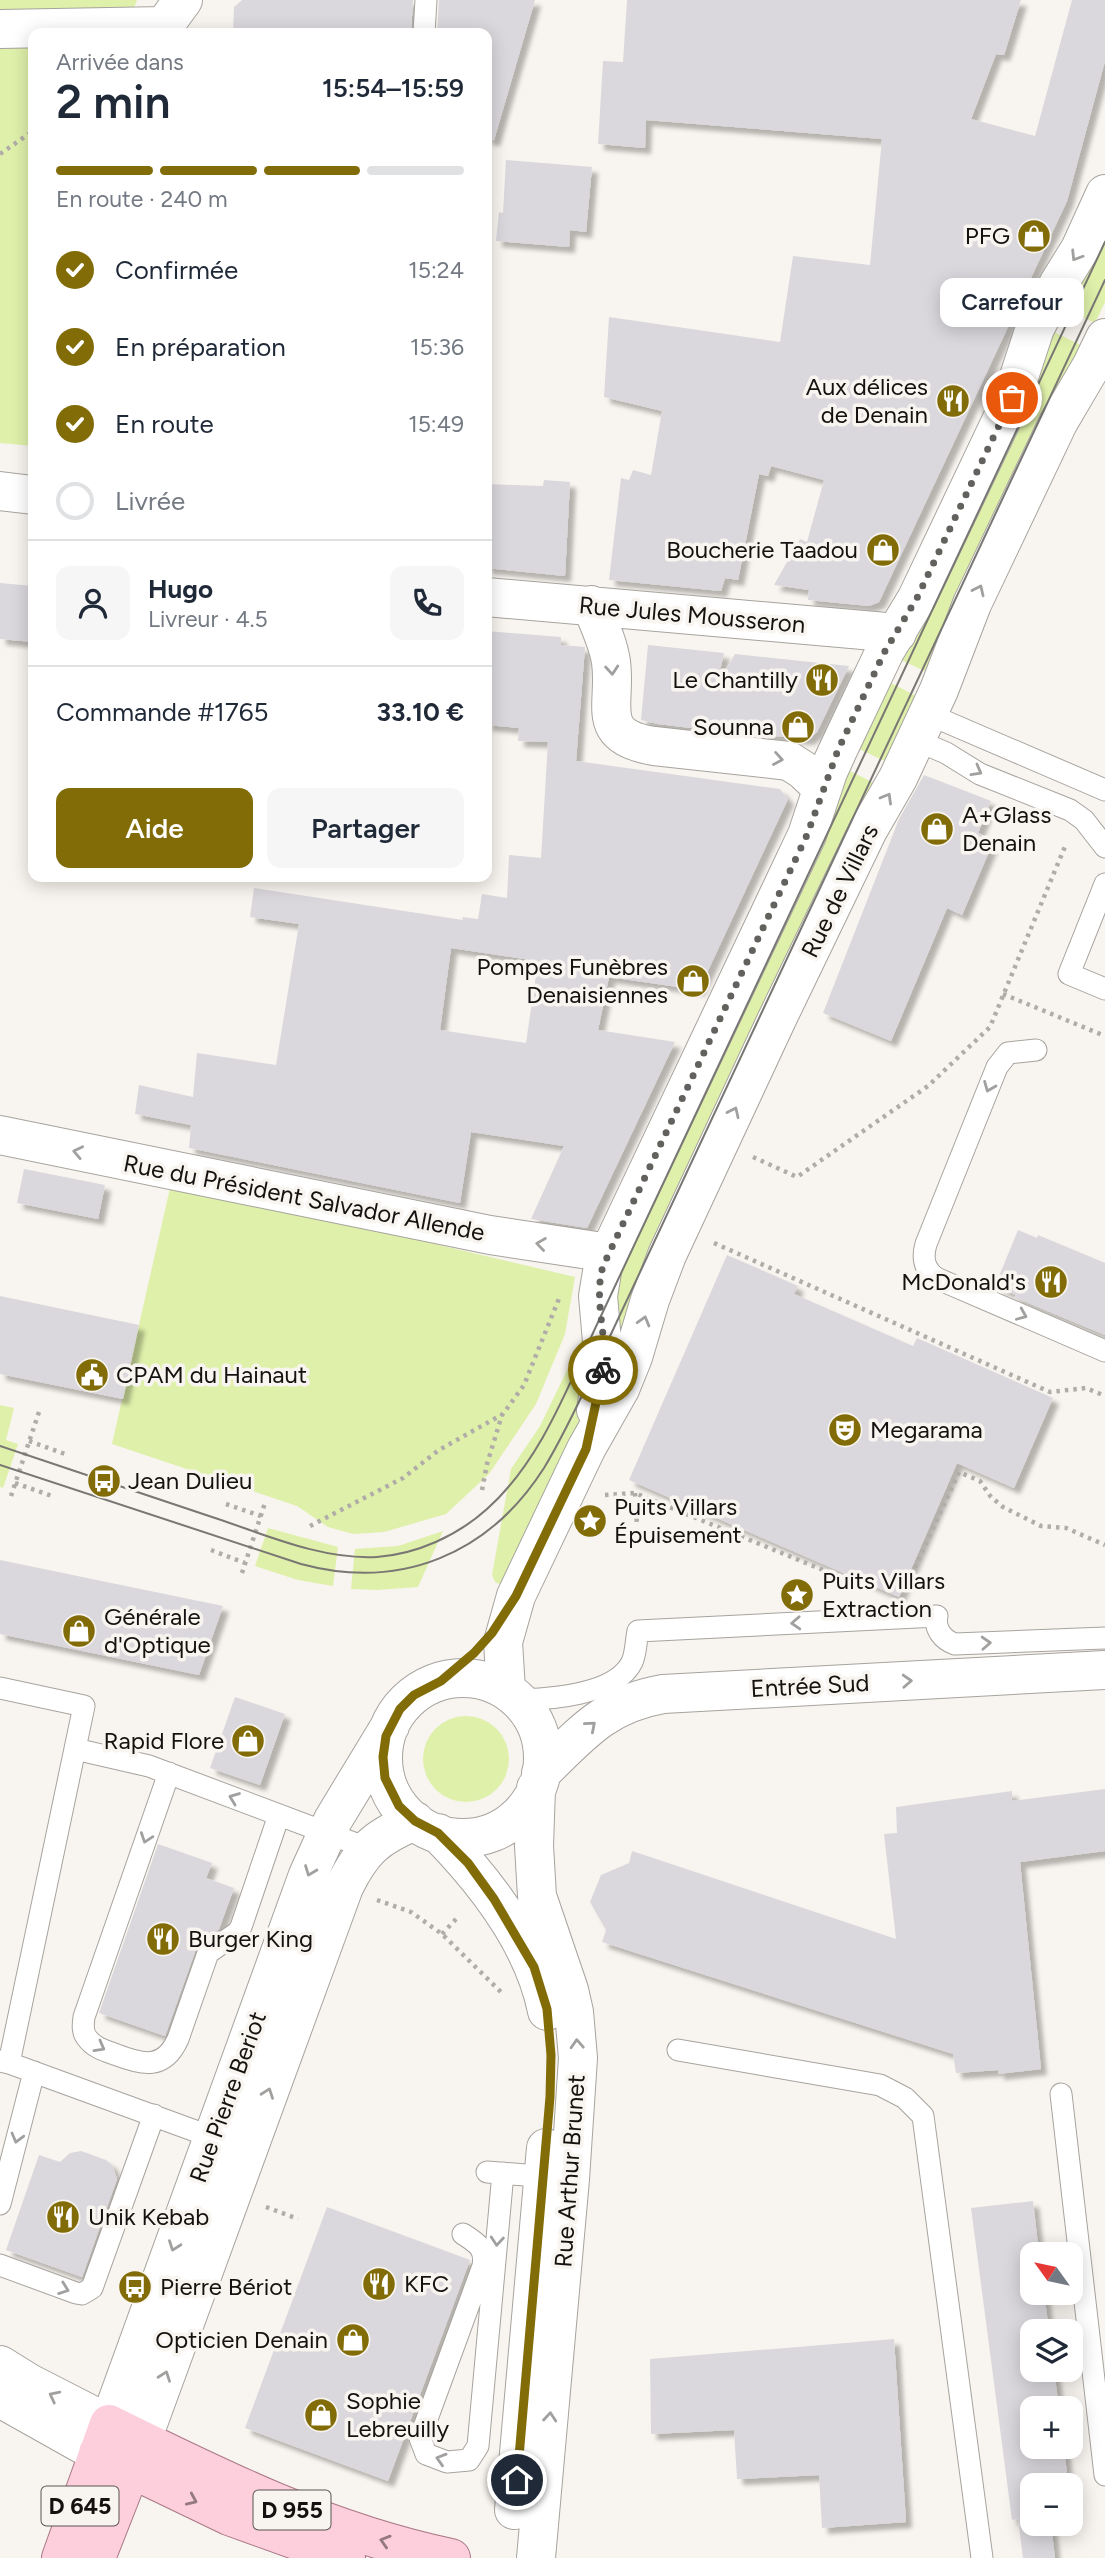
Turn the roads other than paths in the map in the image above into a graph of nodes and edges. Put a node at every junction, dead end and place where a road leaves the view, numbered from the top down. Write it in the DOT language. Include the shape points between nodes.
graph roads {
  1 [pos="426,0"];
  2 [pos="170,20"];
  3 [pos="424,28"];
  4 [pos="0,29"];
  5 [pos="1105,194"];
  6 [pos="1105,338"];
  7 [pos="0,491"];
  8 [pos="28,494"];
  9 [pos="492,597"];
  10 [pos="591,605"];
  11 [pos="897,633"];
  12 [pos="922,727"];
  13 [pos="822,788"];
  14 [pos="1105,790"];
  15 [pos="1105,848"];
  16 [pos="1105,884"];
  17 [pos="1105,989"];
  18 [pos="1036,1050"];
  19 [pos="0,1136"];
  20 [pos="594,1251"];
  21 [pos="1105,1351"];
  22 [pos="586,1449"];
  23 [pos="516,1596"];
  24 [pos="1105,1638"];
  25 [pos="1056,1640"];
  26 [pos="1105,1670"];
  27 [pos="1039,1674"];
  28 [pos="441,1681"];
  29 [pos="0,1688"];
  30 [pos="512,1695"];
  31 [pos="390,1726"];
  32 [pos="75,1749"];
  33 [pos="169,1773"];
  34 [pos="538,1781"];
  35 [pos="279,1815"];
  36 [pos="426,1827"];
  37 [pos="326,1833"];
  38 [pos="367,1849"];
  39 [pos="678,2050"];
  40 [pos="4,2062"];
  41 [pos="34,2072"];
  42 [pos="1061,2094"];
  43 [pos="154,2115"];
  44 [pos="230,2143"];
  45 [pos="557,2178"];
  46 [pos="0,2204"];
  47 [pos="463,2234"];
  48 [pos="0,2265"];
  49 [pos="0,2365"];
  50 [pos="0,2398"];
  51 [pos="120,2447"];
  52 [pos="1105,2475"];
  53 [pos="61,2558"];
  54 [pos="96,2558"];
  55 [pos="346,2558"];
  56 [pos="452,2558"];
  57 [pos="510,2558"];
  58 [pos="536,2558"];
  59 [pos="982,2558"];
  1 -- 3 [label="lane"];
  2 -- 4 [label="street"];
  5 -- 11 [label="street, Rue de Villars, one-way" via="1035,328 1012,398"];
  12 -- 6 [label="street, Rue de Villars, one-way" via="972,604 1058,423"];
  7 -- 8 [label="street"];
  9 -- 10 [label="street, Rue Jules Mousseron"];
  10 -- 11 [label="street, Rue Jules Mousseron"];
  10 -- 13 [label="street, one-way" via="608,645 611,719 624,735 654,746 789,761"];
  11 -- 13 [label="street, Rue de Villars"];
  12 -- 14 [label="lane"];
  12 -- 15 [label="lane, one-way" via="946,753 980,774 1070,810 1084,820"];
  22 -- 12 [label="street, Rue de Villars, one-way" via="620,1389 667,1255 850,868"];
  13 -- 20 [label="street, Rue de Villars" via="807,835"];
  16 -- 17 [label="lane" via="1069,974"];
  18 -- 21 [label="lane, one-way" via="1008,1053 997,1067 924,1258 936,1278"];
  20 -- 19 [label="street, Rue du Président Salvador Allende, one-way" via="490,1235"];
  20 -- 22 [label="street, Rue de Villars" via="604,1364"];
  22 -- 23 [label="street, Rue de Villars"];
  23 -- 28 [label="street, Rue de Villars" via="483,1644"];
  23 -- 30 [label="street, Rue de Villars" via="503,1642"];
  24 -- 25 [label="lane"];
  25 -- 27 [label="lane"];
  25 -- 30 [label="lane" via="955,1644 938,1630 937,1616 638,1630 633,1661 616,1680 575,1695 547,1699"];
  26 -- 27 [label="street, Entrée Sud"];
  34 -- 27 [label="street, Entrée Sud, one-way" via="603,1716 645,1697"];
  28 -- 30 [label="street" via="470,1678"];
  28 -- 31 [label="street" via="407,1701"];
  29 -- 32 [label="lane" via="84,1706"];
  30 -- 34 [label="street" via="539,1734"];
  31 -- 36 [label="street" via="383,1757 385,1778 399,1806"];
  31 -- 37 [label="street, Rue Pierre Beriot / D 645"];
  32 -- 33 [label="lane"];
  32 -- 40 [label="lane"];
  35 -- 33 [label="lane, one-way"];
  33 -- 35 [label="lane, one-way" via="84,2017 84,2032 99,2048 145,2063 159,2061 171,2052 208,1953 241,1927"];
  34 -- 36 [label="street" via="518,1815 500,1828 470,1837"];
  45 -- 34 [label="street, Rue Arthur Brunet, one-way" via="578,2058 577,2035 569,1990 537,1896"];
  35 -- 37 [label="lane"];
  36 -- 38 [label="street, Rue Pierre Beriot / D 645" via="391,1831"];
  36 -- 45 [label="street, Rue Arthur Brunet" via="479,1877 538,1977 547,2009"];
  37 -- 38 [label="lane"];
  37 -- 44 [label="street, Rue Pierre Beriot / D 645, one-way" via="308,1875"];
  44 -- 38 [label="street, Rue Pierre Beriot / D 645, one-way" via="354,1865"];
  39 -- 59 [label="lane" via="880,2085 905,2098 923,2116"];
  40 -- 41 [label="lane"];
  41 -- 43 [label="lane"];
  41 -- 46 [label="lane, one-way"];
  42 -- 52 [label="lane"];
  43 -- 44 [label="lane"];
  48 -- 43 [label="lane, one-way" via="76,2293 92,2288"];
  44 -- 51 [label="street, Rue Pierre Beriot / D 645"];
  45 -- 47 [label="lane, one-way" via="495,2172 478,2446 469,2460 446,2462 426,2454 420,2438 483,2266 481,2247"];
  45 -- 57 [label="street, Rue Arthur Brunet"];
  58 -- 45 [label="street, Rue Arthur Brunet, one-way"];
  51 -- 49 [label="street, one-way"];
  50 -- 51 [label="street"];
  51 -- 53 [label="main road, Rue Pierre Beriot / D 645"];
  51 -- 54 [label="main road, Rue Pierre Beriot / D 645"];
  51 -- 55 [label="main road, D 955, one-way" via="229,2516"];
  56 -- 51 [label="main road, D 955, one-way" via="285,2507 224,2481"];
}
